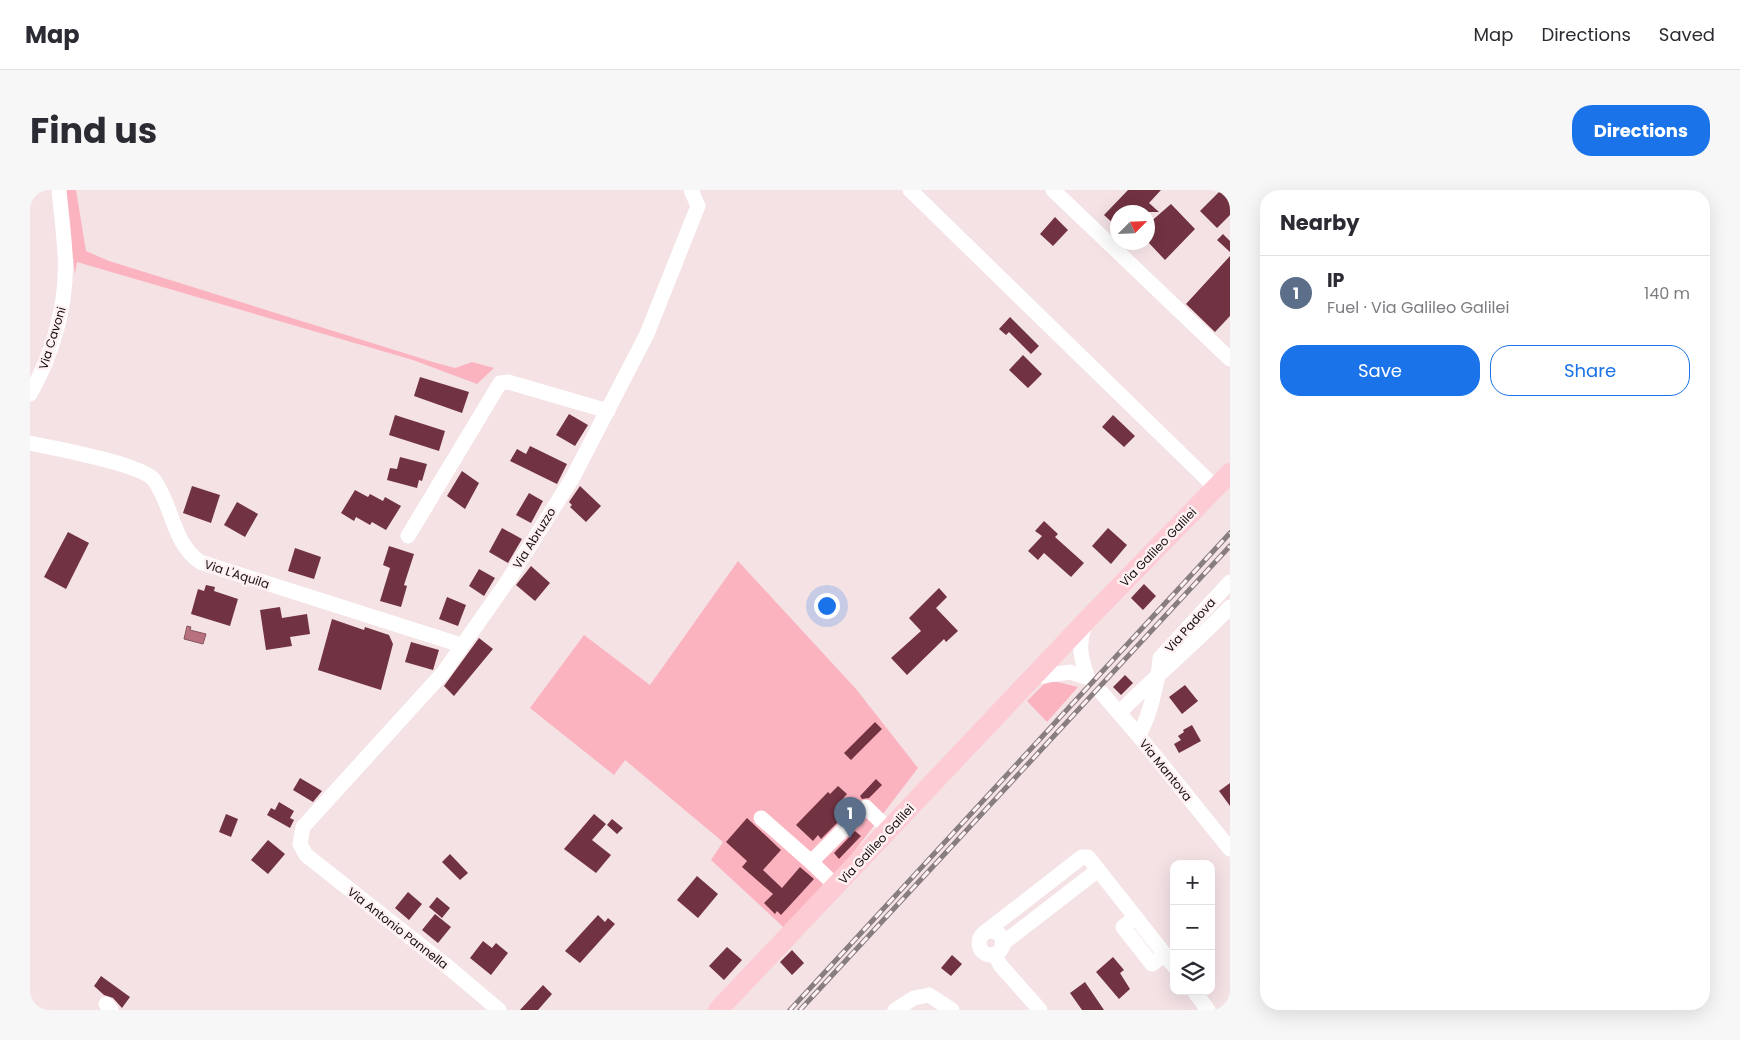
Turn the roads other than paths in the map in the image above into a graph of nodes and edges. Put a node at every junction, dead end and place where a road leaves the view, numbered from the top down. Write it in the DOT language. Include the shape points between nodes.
graph roads {
  1 [pos="59,190"];
  2 [pos="691,190"];
  3 [pos="910,190"];
  4 [pos="1052,190"];
  5 [pos="1230,359"];
  6 [pos="30,394"];
  7 [pos="608,412"];
  8 [pos="30,443"];
  9 [pos="1230,473"];
  10 [pos="1216,488"];
  11 [pos="408,536"];
  12 [pos="1230,582"];
  13 [pos="1230,606"];
  14 [pos="1086,621"];
  15 [pos="1191,623"];
  16 [pos="1202,636"];
  17 [pos="461,645"];
  18 [pos="1061,648"];
  19 [pos="1082,660"];
  20 [pos="1070,672"];
  21 [pos="1159,673"];
  22 [pos="1034,677"];
  23 [pos="1101,692"];
  24 [pos="1119,713"];
  25 [pos="1138,735"];
  26 [pos="761,818"];
  27 [pos="889,830"];
  28 [pos="300,844"];
  29 [pos="1230,849"];
  30 [pos="811,862"];
  31 [pos="1098,870"];
  32 [pos="836,886"];
  33 [pos="998,949"];
  34 [pos="1169,960"];
  35 [pos="1197,995"];
  36 [pos="499,1010"];
  37 [pos="718,1010"];
  38 [pos="895,1010"];
  39 [pos="952,1010"];
  40 [pos="1040,1010"];
  41 [pos="1208,1010"];
  1 -- 6 [label="street, Via Cavoni" via="66,257 63,307 41,375"];
  2 -- 7 [label="street, Via Abruzzo" via="698,206 647,334"];
  3 -- 10 [label="street"];
  4 -- 5 [label="street"];
  7 -- 11 [label="street" via="508,382 500,383"];
  7 -- 17 [label="street, Via Abruzzo" via="534,539"];
  8 -- 17 [label="street, Via L'Aquila" via="127,466 153,478 188,554 200,562"];
  9 -- 10 [label="main road, Via Galileo Galilei"];
  10 -- 14 [label="main road, Via Galileo Galilei"];
  12 -- 15 [label="street, Via Padova"];
  13 -- 16 [label="street"];
  14 -- 18 [label="main road, Via Galileo Galilei"];
  14 -- 19 [label="street" via="1080,640"];
  15 -- 16 [label="street"];
  15 -- 21 [label="street, Via Padova" via="1160,658"];
  16 -- 21 [label="street"];
  17 -- 28 [label="street, Via Abruzzo" via="443,672 303,827"];
  18 -- 19 [label="street"];
  18 -- 20 [label="street"];
  18 -- 22 [label="main road, Via Galileo Galilei"];
  19 -- 20 [label="street" via="1088,678"];
  20 -- 22 [label="street"];
  21 -- 24 [label="street, Via Padova"];
  21 -- 25 [label="street, Via Padova" via="1146,720"];
  22 -- 27 [label="main road, Via Galileo Galilei"];
  23 -- 24 [label="street, Via Mantova"];
  24 -- 25 [label="street, Via Mantova"];
  25 -- 29 [label="street, Via Mantova"];
  26 -- 30 [label="street"];
  27 -- 30 [label="street" via="866,807"];
  27 -- 32 [label="main road, Via Galileo Galilei"];
  28 -- 36 [label="street, Via Antonio Pannella" via="306,855"];
  30 -- 32 [label="street"];
  31 -- 33 [label="street"];
  31 -- 33 [label="street" via="1088,857 1082,858 984,933 996,932 1001,937"];
  31 -- 34 [label="street"];
  32 -- 37 [label="main road, Via Galileo Galilei"];
  33 -- 40 [label="street" via="1001,966"];
  35 -- 41 [label="street"];
  38 -- 39 [label="street" via="914,998 929,995"];
}
